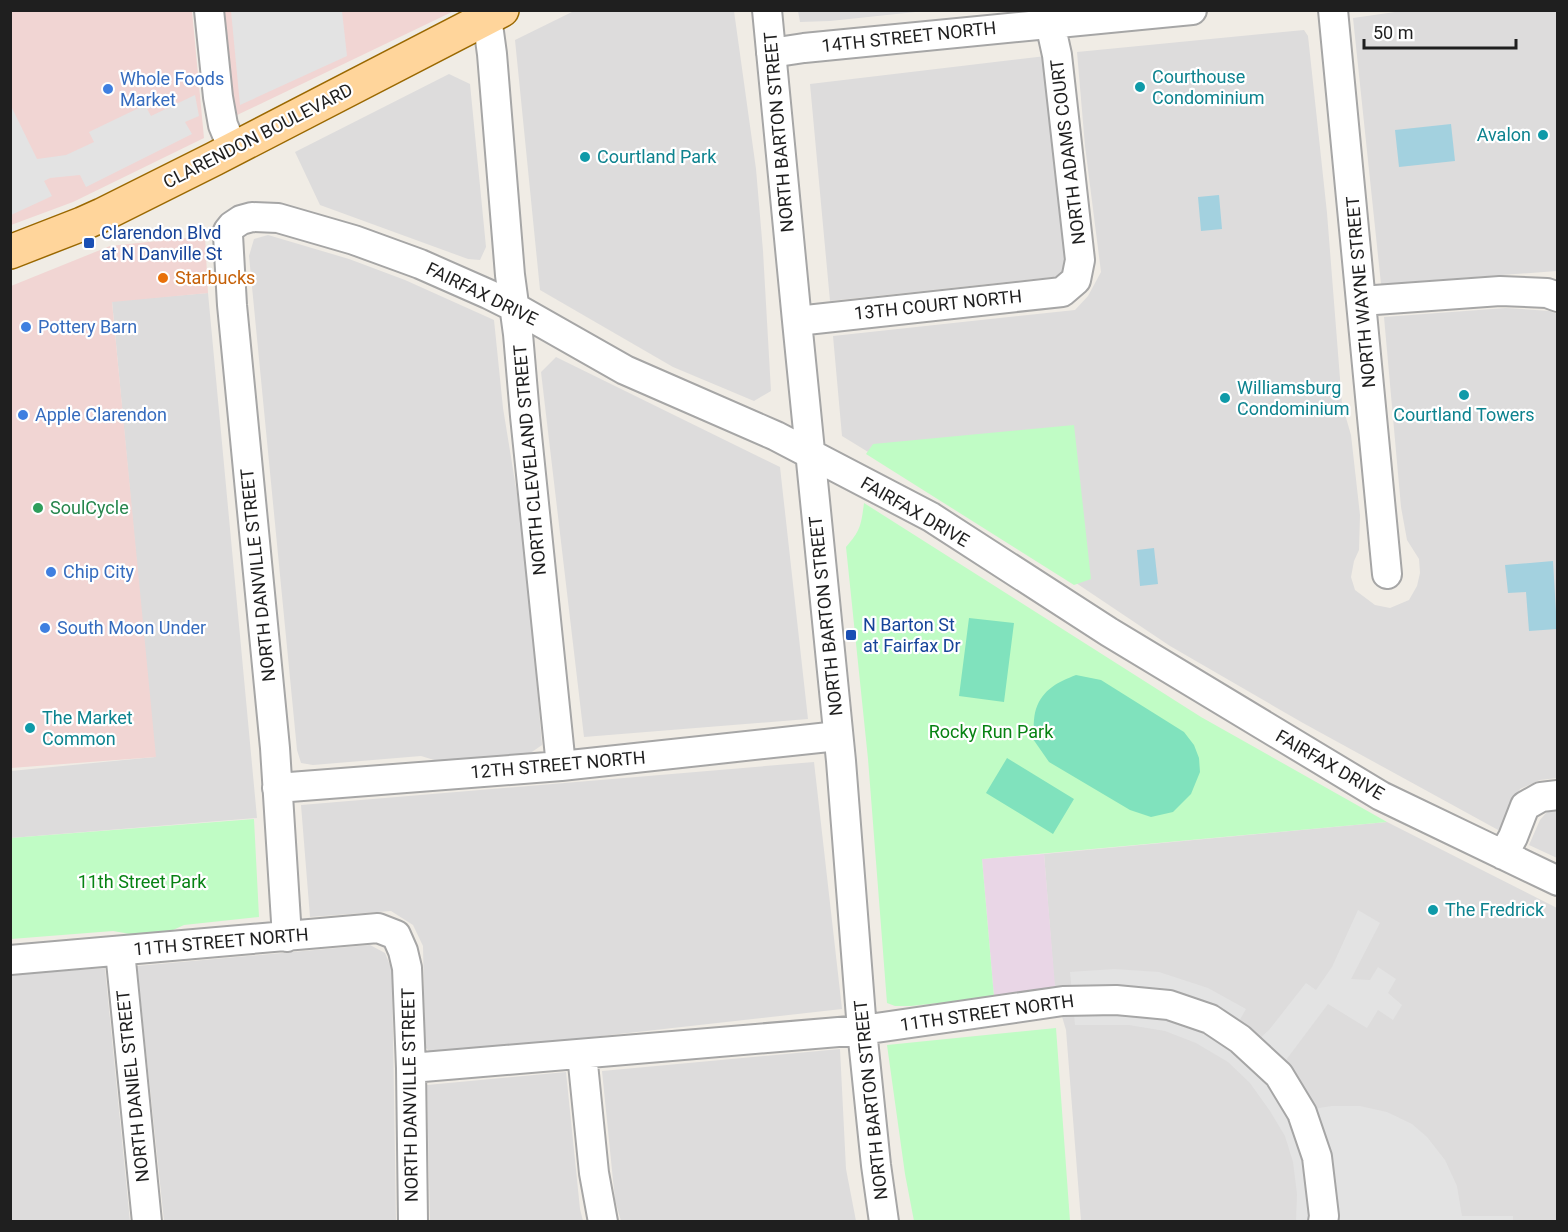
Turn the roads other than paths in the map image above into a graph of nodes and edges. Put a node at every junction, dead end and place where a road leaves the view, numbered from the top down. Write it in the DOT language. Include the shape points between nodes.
graph roads {
  1 [pos="208,10"];
  2 [pos="768,10"];
  3 [pos="1192,10"];
  4 [pos="1333,10"];
  5 [pos="492,13"];
  6 [pos="1050,17"];
  7 [pos="771,53"];
  8 [pos="233,149"];
  9 [pos="241,220"];
  10 [pos="10,252"];
  11 [pos="1076,280"];
  12 [pos="1557,297"];
  13 [pos="1361,302"];
  14 [pos="514,307"];
  15 [pos="796,321"];
  16 [pos="810,454"];
  17 [pos="1387,574"];
  18 [pos="838,736"];
  19 [pos="561,766"];
  20 [pos="277,788"];
  21 [pos="1557,795"];
  22 [pos="1503,855"];
  23 [pos="1557,881"];
  24 [pos="287,937"];
  25 [pos="120,951"];
  26 [pos="10,960"];
  27 [pos="407,968"];
  28 [pos="862,1030"];
  29 [pos="582,1054"];
  30 [pos="411,1068"];
  31 [pos="147,1221"];
  32 [pos="413,1221"];
  33 [pos="603,1221"];
  34 [pos="884,1221"];
  35 [pos="1323,1221"];
  1 -- 8 [label="street" via="223,125"];
  2 -- 7 [label="street, NORTH BARTON STREET"];
  3 -- 6 [label="street, 14TH STREET NORTH"];
  4 -- 13 [label="street, NORTH WAYNE STREET"];
  5 -- 8 [label="main road, CLARENDON BOULEVARD"];
  5 -- 14 [label="street, NORTH CLEVELAND STREET" via="492,54"];
  6 -- 7 [label="street, 14TH STREET NORTH"];
  6 -- 11 [label="street, NORTH ADAMS COURT" via="1080,260"];
  7 -- 15 [label="street, NORTH BARTON STREET"];
  8 -- 10 [label="main road, CLARENDON BOULEVARD" via="82,224"];
  9 -- 14 [label="street, FAIRFAX DRIVE" via="278,218 354,240 420,264"];
  9 -- 20 [label="street, NORTH DANVILLE STREET" via="228,231 232,305"];
  11 -- 15 [label="street, 13TH COURT NORTH" via="1062,292"];
  12 -- 13 [label="street" via="1500,291"];
  13 -- 17 [label="street, NORTH WAYNE STREET"];
  14 -- 16 [label="street, FAIRFAX DRIVE" via="625,370"];
  14 -- 19 [label="street, NORTH CLEVELAND STREET"];
  15 -- 16 [label="street, NORTH BARTON STREET"];
  16 -- 18 [label="street, NORTH BARTON STREET"];
  16 -- 22 [label="street, FAIRFAX DRIVE" via="931,517 1117,637 1381,796"];
  18 -- 19 [label="street, 12TH STREET NORTH"];
  18 -- 28 [label="street, NORTH BARTON STREET"];
  19 -- 20 [label="street, 12TH STREET NORTH"];
  20 -- 24 [label="street, NORTH DANVILLE STREET"];
  21 -- 22 [label="street" via="1541,797 1525,806"];
  22 -- 23 [label="street, FAIRFAX DRIVE"];
  24 -- 25 [label="street, 11TH STREET NORTH"];
  24 -- 27 [label="street, 11TH STREET NORTH" via="378,928 396,935"];
  25 -- 26 [label="street, 11TH STREET NORTH"];
  25 -- 31 [label="street, NORTH DANIEL STREET"];
  27 -- 30 [label="street, NORTH DANVILLE STREET"];
  28 -- 29 [label="street, 11TH STREET NORTH"];
  28 -- 34 [label="street, NORTH BARTON STREET"];
  28 -- 35 [label="street, 11TH STREET NORTH" via="1063,1001 1169,1005 1210,1019 1240,1039 1279,1075 1302,1113 1317,1156"];
  29 -- 30 [label="street, 11TH STREET NORTH"];
  29 -- 33 [label="street"];
  30 -- 32 [label="street, NORTH DANVILLE STREET"];
}
